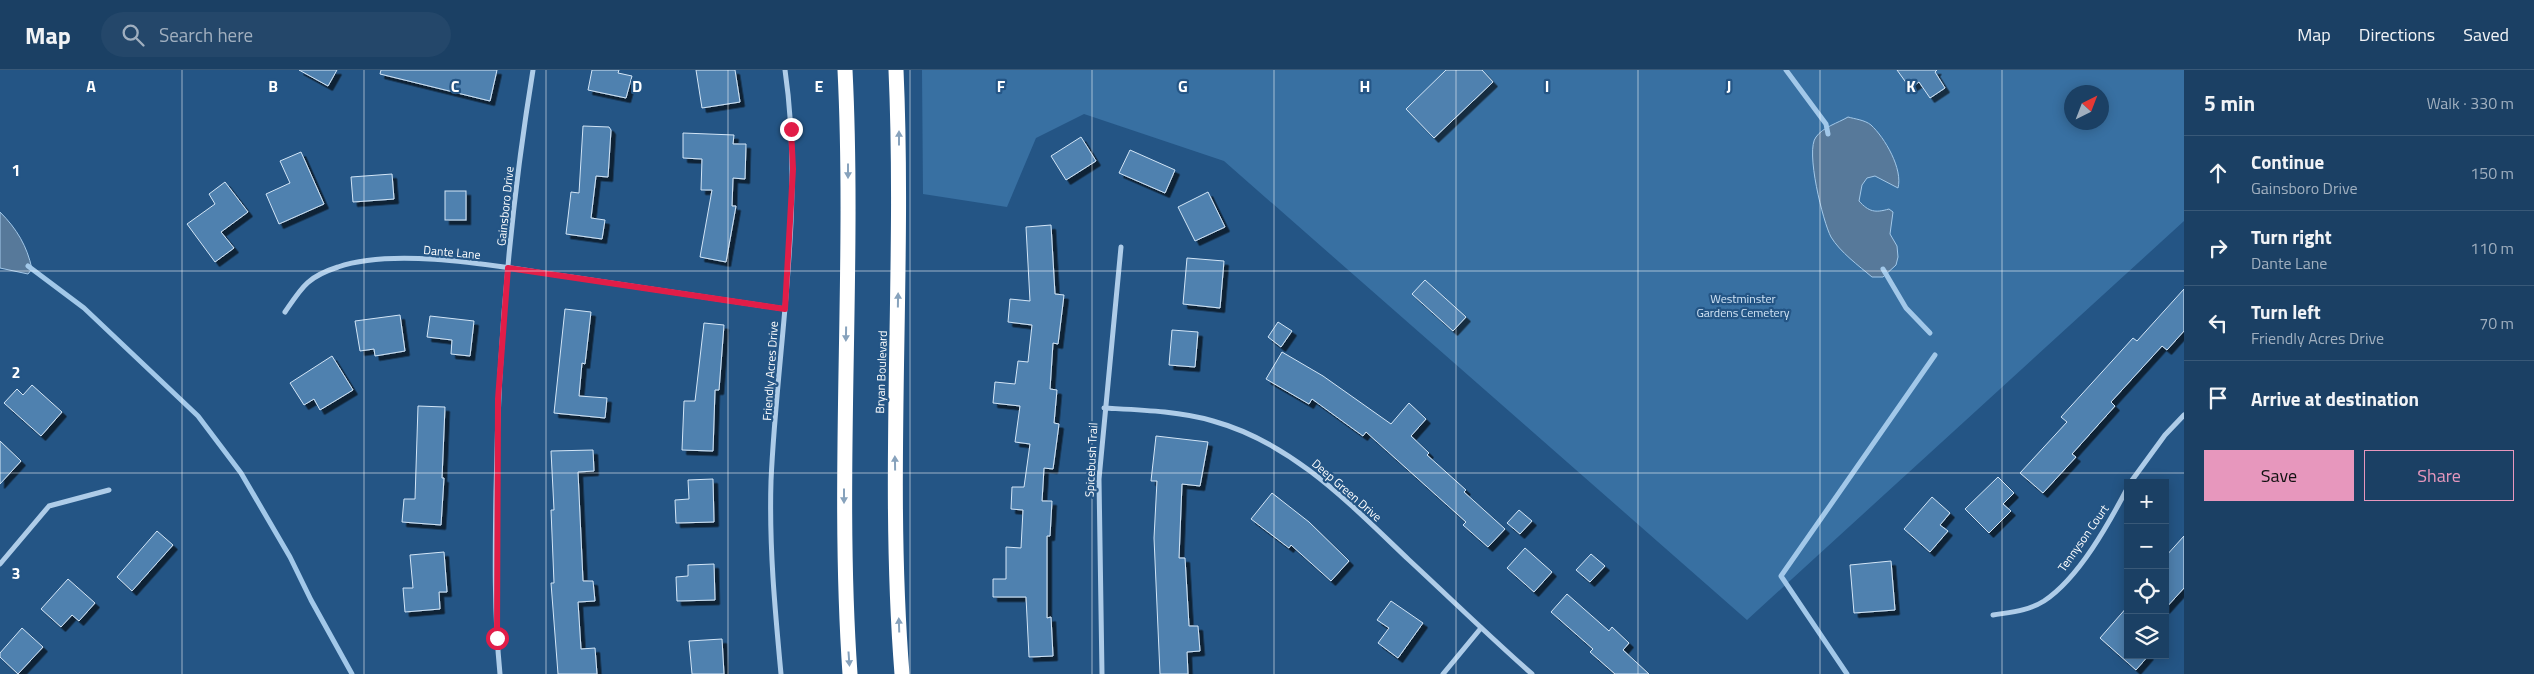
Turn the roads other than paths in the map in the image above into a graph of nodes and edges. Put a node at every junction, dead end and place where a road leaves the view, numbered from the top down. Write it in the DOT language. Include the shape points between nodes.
graph roads {
  1 [pos="532,70"];
  2 [pos="785,70"];
  3 [pos="845,70"];
  4 [pos="896,70"];
  5 [pos="1121,247"];
  6 [pos="508,268"];
  7 [pos="785,309"];
  8 [pos="285,312"];
  9 [pos="1104,408"];
  10 [pos="2184,415"];
  11 [pos="2133,479"];
  12 [pos="109,490"];
  13 [pos="2124,494"];
  14 [pos="0,564"];
  15 [pos="1993,615"];
  16 [pos="1481,628"];
  17 [pos="500,674"];
  18 [pos="781,674"];
  19 [pos="850,674"];
  20 [pos="902,674"];
  21 [pos="1102,674"];
  22 [pos="1443,674"];
  23 [pos="1532,674"];
  1 -- 6 [label="street, Gainsboro Drive"];
  2 -- 7 [label="street, Friendly Acres Drive" via="793,169"];
  3 -- 19 [label="highway, one-way" via="849,236 844,531"];
  20 -- 4 [label="highway, Bryan Boulevard, one-way" via="894,436 899,195"];
  5 -- 9 [label="street, Spicebush Trail"];
  6 -- 7 [label="street, Dante Lane"];
  6 -- 8 [label="street, Dante Lane" via="425,259 362,260 337,267 306,282"];
  6 -- 17 [label="street, Gainsboro Drive" via="498,399 496,548"];
  7 -- 18 [label="street, Friendly Acres Drive" via="772,481 772,574"];
  9 -- 16 [label="street, Deep Green Drive" via="1156,410 1214,421 1261,440 1296,460 1338,492"];
  9 -- 21 [label="street, Spicebush Trail" via="1099,479"];
  10 -- 11 [label="street"];
  12 -- 14 [label="street" via="49,506"];
  13 -- 15 [label="street, Tennyson Court" via="2073,574 2045,600 2023,610"];
  16 -- 22 [label="street"];
  16 -- 23 [label="street, Deep Green Drive"];
}
